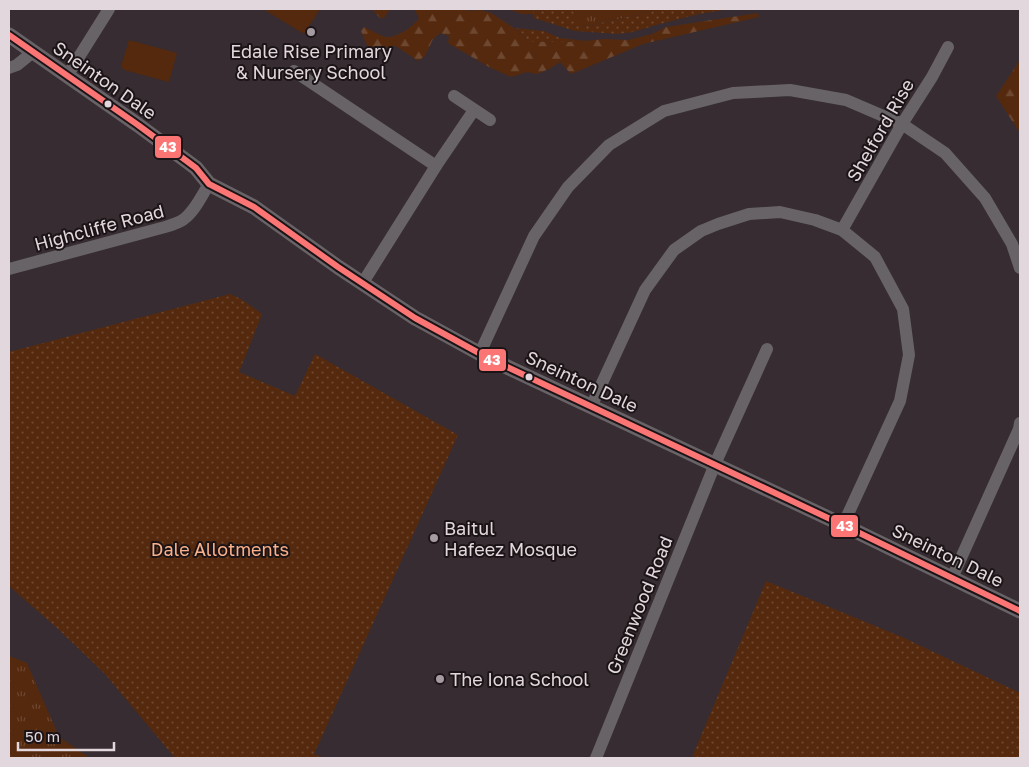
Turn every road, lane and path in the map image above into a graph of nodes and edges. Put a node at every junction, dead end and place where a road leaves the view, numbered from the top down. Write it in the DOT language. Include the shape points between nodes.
graph roads {
  1 [pos="110,9"];
  2 [pos="9,35"];
  3 [pos="948,47"];
  4 [pos="32,52"];
  5 [pos="9,68"];
  6 [pos="294,71"];
  7 [pos="67,76"];
  8 [pos="454,96"];
  9 [pos="474,110"];
  10 [pos="490,120"];
  11 [pos="902,124"];
  12 [pos="436,166"];
  13 [pos="209,184"];
  14 [pos="842,230"];
  15 [pos="1020,268"];
  16 [pos="9,269"];
  17 [pos="362,284"];
  18 [pos="767,349"];
  19 [pos="480,353"];
  20 [pos="591,407"];
  21 [pos="1020,422"];
  22 [pos="714,464"];
  23 [pos="844,525"];
  24 [pos="952,578"];
  25 [pos="1020,611"];
  26 [pos="596,758"];
  1 -- 7 [label="street"];
  2 -- 4 [label="street, Sneinton Dale"];
  3 -- 11 [label="street, Shelford Rise"];
  4 -- 5 [label="street"];
  4 -- 7 [label="street, Sneinton Dale"];
  6 -- 12 [label="street" via="312,76"];
  7 -- 13 [label="street, Sneinton Dale" via="196,168"];
  8 -- 9 [label="street"];
  9 -- 10 [label="street"];
  9 -- 12 [label="street"];
  11 -- 14 [label="street, Shelford Rise"];
  11 -- 15 [label="street" via="945,153 985,198 1012,244"];
  11 -- 19 [label="street" via="846,100 790,90 734,93 664,111 609,145 568,187 534,236"];
  12 -- 17 [label="street"];
  13 -- 16 [label="street, Highcliffe Road" via="191,212 178,223"];
  13 -- 17 [label="street, Sneinton Dale" via="254,207"];
  14 -- 20 [label="street" via="780,212 749,214 701,231 674,250 645,290"];
  14 -- 23 [label="street" via="876,257 903,309 909,354 900,401"];
  17 -- 19 [label="street, Sneinton Dale" via="415,318"];
  18 -- 22 [label="street, Greenwood Road"];
  19 -- 20 [label="street, Sneinton Dale"];
  20 -- 22 [label="street, Sneinton Dale"];
  21 -- 24 [label="street"];
  22 -- 23 [label="street, Sneinton Dale"];
  22 -- 26 [label="street, Greenwood Road"];
  23 -- 24 [label="street, Sneinton Dale"];
  24 -- 25 [label="street, Sneinton Dale"];
}
